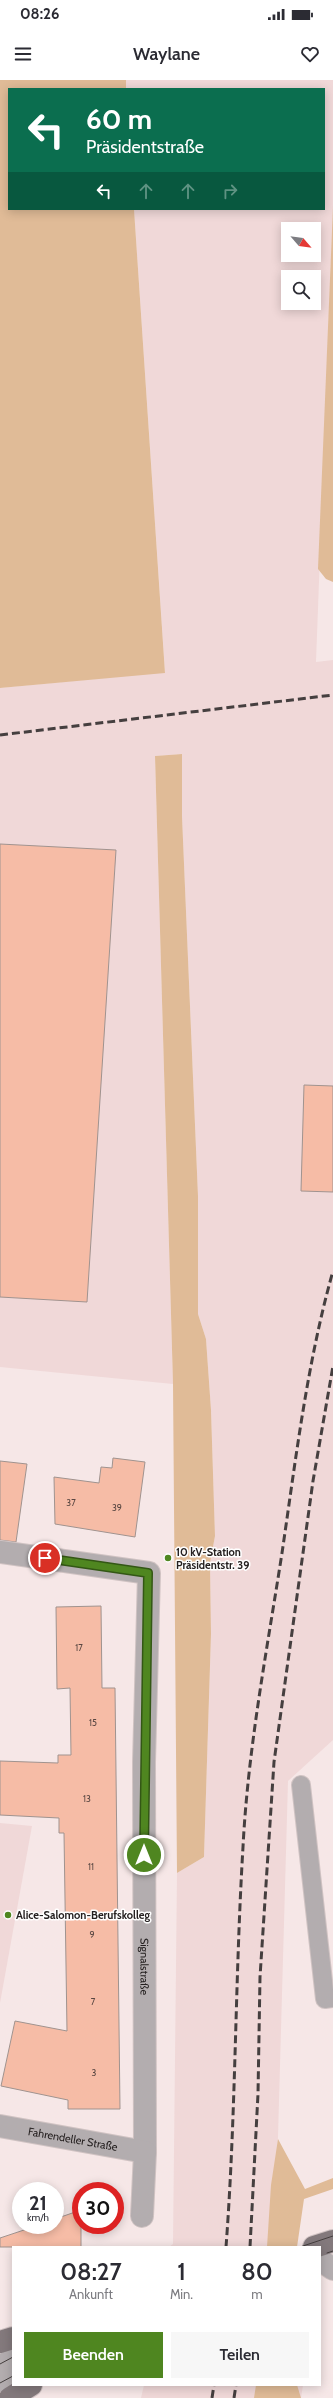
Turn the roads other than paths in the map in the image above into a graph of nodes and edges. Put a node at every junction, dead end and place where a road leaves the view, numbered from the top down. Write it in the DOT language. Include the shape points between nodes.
graph roads {
  1 [pos="0,1552"];
  2 [pos="301,1785"];
  3 [pos="333,1998"];
  4 [pos="0,2126"];
  5 [pos="145,2152"];
  6 [pos="142,2216"];
  7 [pos="333,2241"];
  8 [pos="317,2246"];
  9 [pos="321,2261"];
  10 [pos="333,2268"];
  11 [pos="12,2338"];
  12 [pos="0,2342"];
  13 [pos="12,2358"];
  14 [pos="0,2364"];
  15 [pos="12,2377"];
  16 [pos="0,2383"];
  17 [pos="29,2386"];
  18 [pos="34,2386"];
  19 [pos="10,2398"];
  20 [pos="31,2398"];
  1 -- 5 [label="street, Signalstraße" via="148,1573 144,1762"];
  2 -- 3 [label="lane" via="325,1998"];
  4 -- 5 [label="street, Fahrendeller Straße"];
  5 -- 6 [label="street, Signalstraße"];
  7 -- 8 [label="main road"];
  9 -- 10 [label="street"];
  11 -- 12 [label="main road"];
  13 -- 14 [label="lane"];
  15 -- 16 [label="lane"];
  17 -- 19 [label="main road"];
  18 -- 20 [label="street"];
}
